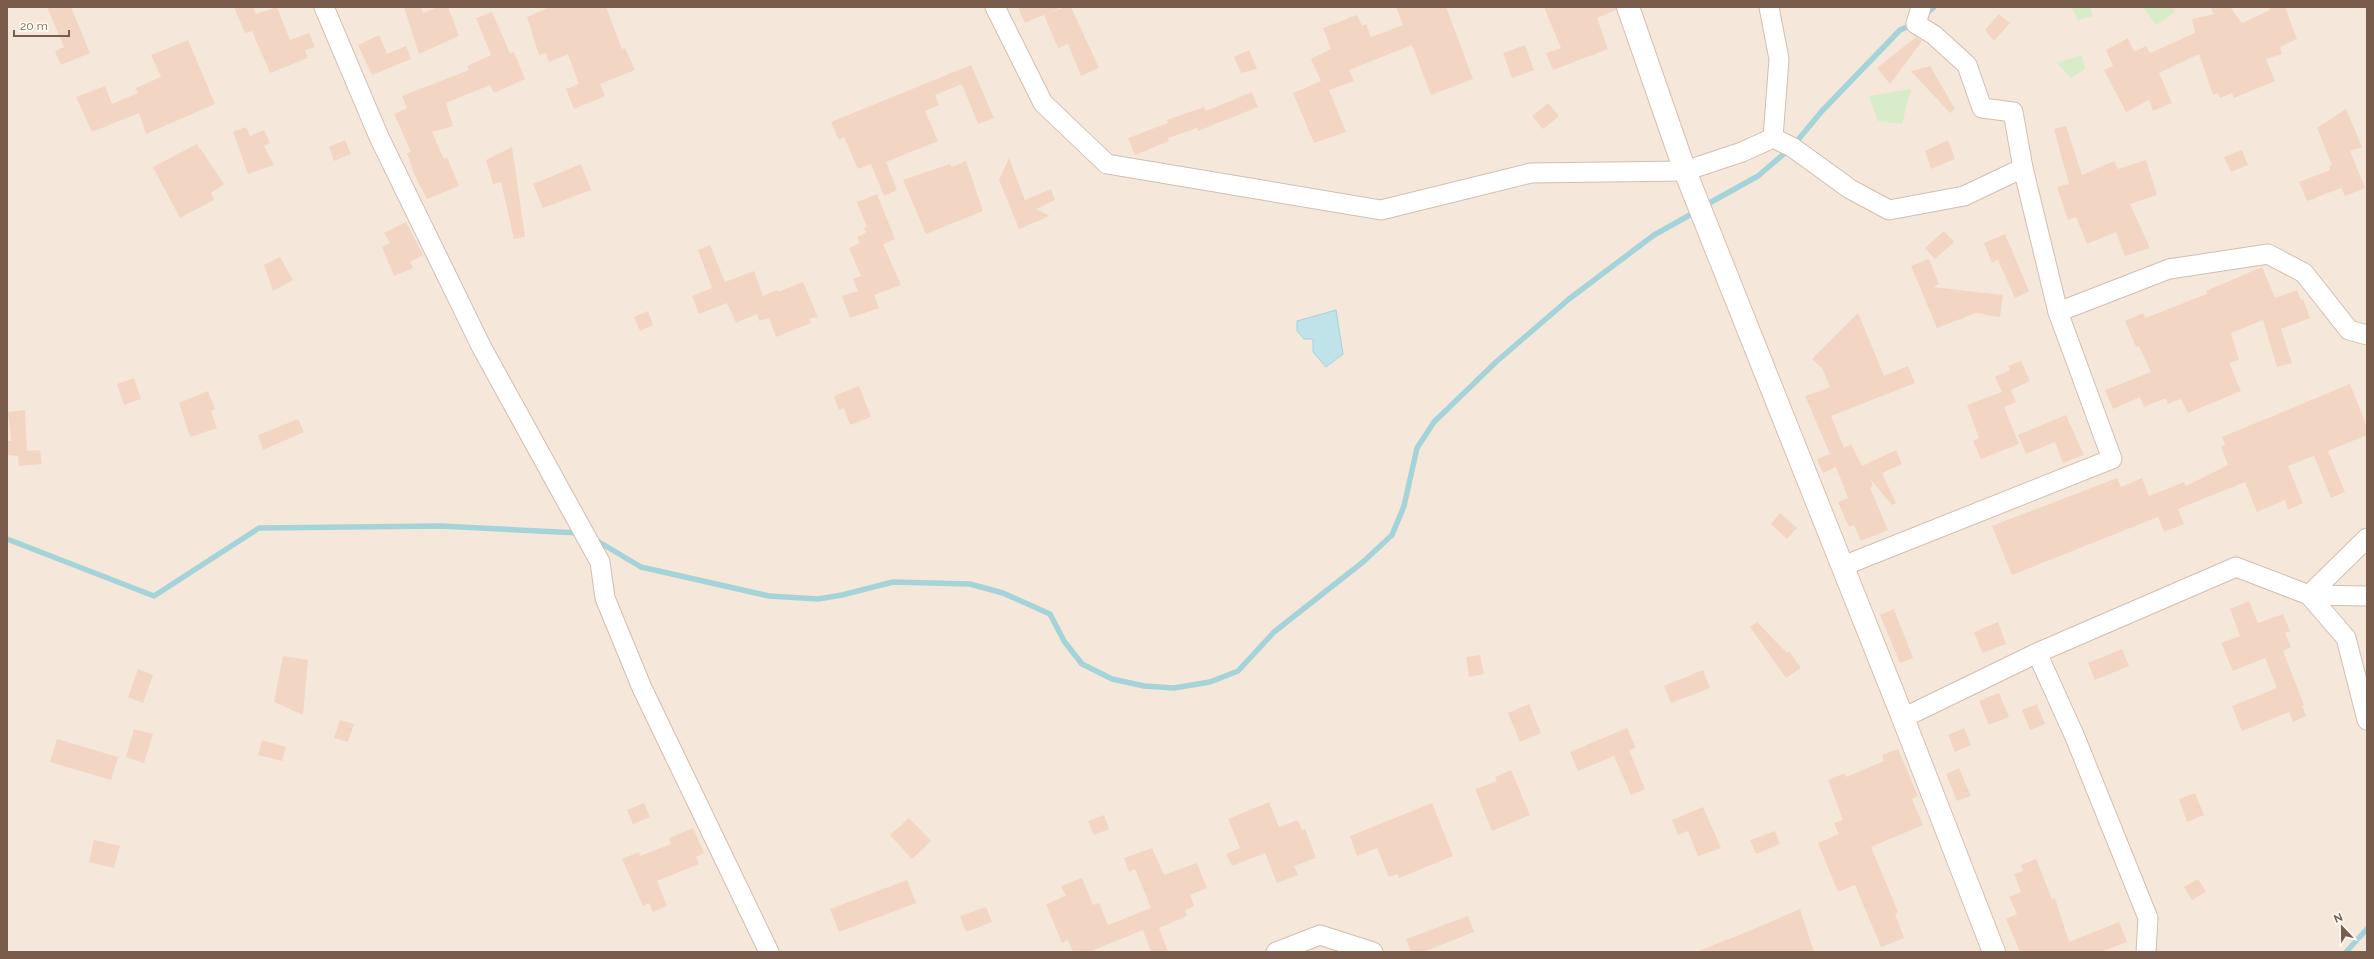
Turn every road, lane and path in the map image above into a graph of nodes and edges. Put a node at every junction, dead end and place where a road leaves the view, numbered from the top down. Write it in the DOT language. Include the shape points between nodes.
graph roads {
  1 [pos="324,7"];
  2 [pos="995,7"];
  3 [pos="1628,7"];
  4 [pos="1769,7"];
  5 [pos="1921,7"];
  6 [pos="1774,138"];
  7 [pos="2023,168"];
  8 [pos="1685,171"];
  9 [pos="2058,312"];
  10 [pos="2367,335"];
  11 [pos="2367,538"];
  12 [pos="1843,566"];
  13 [pos="2309,595"];
  14 [pos="2367,596"];
  15 [pos="2037,653"];
  16 [pos="1903,718"];
  17 [pos="2367,720"];
  18 [pos="769,952"];
  19 [pos="1276,952"];
  20 [pos="1373,952"];
  21 [pos="1994,952"];
  22 [pos="2146,952"];
  1 -- 18 [label="street" via="379,137 482,348 600,562 605,598 642,688"];
  2 -- 8 [label="street" via="1043,103 1107,164 1381,210 1531,173"];
  3 -- 8 [label="street"];
  4 -- 6 [label="street" via="1779,59"];
  5 -- 7 [label="street" via="1916,24 1934,35 1967,65 1982,108 2013,112"];
  6 -- 7 [label="street" via="1792,147 1850,189 1889,210 1964,196"];
  6 -- 8 [label="street" via="1742,152"];
  7 -- 9 [label="street"];
  8 -- 12 [label="street"];
  9 -- 10 [label="street" via="2169,269 2268,254 2304,273 2349,330"];
  9 -- 12 [label="street" via="2112,459"];
  11 -- 13 [label="street"];
  12 -- 16 [label="street"];
  13 -- 14 [label="street"];
  13 -- 15 [label="street" via="2236,567"];
  13 -- 17 [label="street" via="2346,638"];
  15 -- 16 [label="street"];
  15 -- 22 [label="street" via="2075,737 2148,918"];
  16 -- 21 [label="street"];
  19 -- 20 [label="street" via="1320,935"];
}
